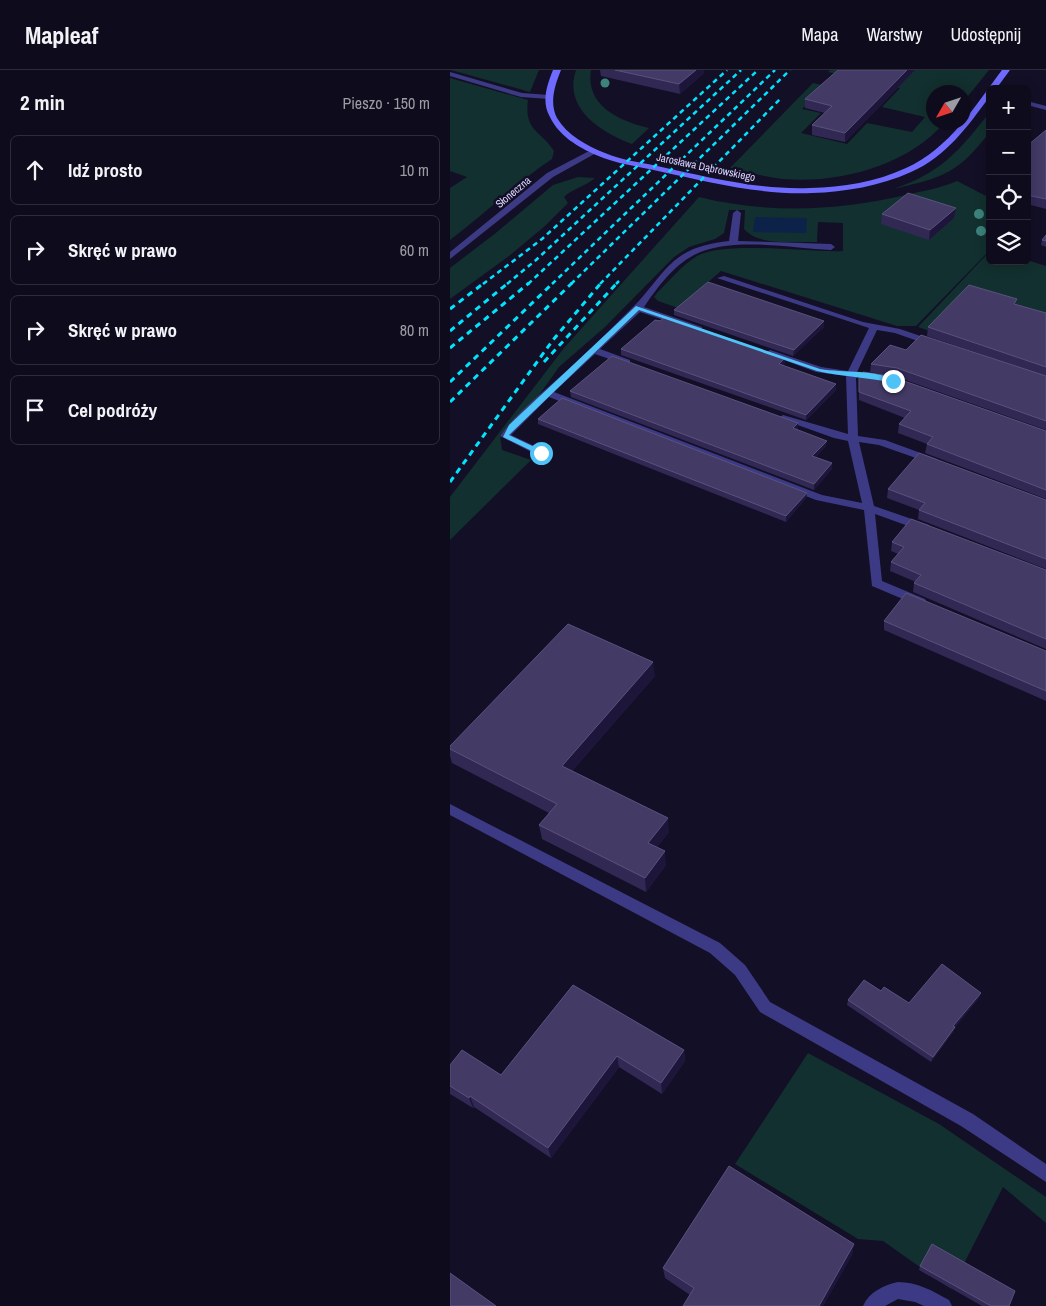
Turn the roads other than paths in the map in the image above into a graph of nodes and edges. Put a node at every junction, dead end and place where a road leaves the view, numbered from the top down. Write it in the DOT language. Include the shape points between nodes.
graph roads {
  1 [pos="557,70"];
  2 [pos="1006,70"];
  3 [pos="450,74"];
  4 [pos="995,85"];
  5 [pos="986,96"];
  6 [pos="549,97"];
  7 [pos="1031,104"];
  8 [pos="1046,108"];
  9 [pos="594,152"];
  10 [pos="737,214"];
  11 [pos="733,244"];
  12 [pos="831,247"];
  13 [pos="450,256"];
  14 [pos="721,278"];
  15 [pos="638,308"];
  16 [pos="874,327"];
  17 [pos="710,332"];
  18 [pos="943,346"];
  19 [pos="755,348"];
  20 [pos="594,350"];
  21 [pos="641,367"];
  22 [pos="851,375"];
  23 [pos="873,376"];
  24 [pos="547,393"];
  25 [pos="770,414"];
  26 [pos="853,438"];
  27 [pos="541,453"];
  28 [pos="945,466"];
  29 [pos="869,508"];
  30 [pos="936,532"];
  31 [pos="930,606"];
  32 [pos="450,809"];
  33 [pos="1046,1174"];
  34 [pos="872,1306"];
  35 [pos="942,1306"];
  1 -- 6 [label="street"];
  2 -- 4 [label="street, Jarosława Dąbrowskiego"];
  3 -- 6 [label="street" via="521,95"];
  5 -- 9 [label="street, Jarosława Dąbrowskiego" via="945,146 925,162 878,181 840,188 797,191 734,186"];
  6 -- 9 [label="street, Jarosława Dąbrowskiego" via="553,117 559,126"];
  7 -- 8 [label="street"];
  9 -- 13 [label="street, Słoneczna" via="550,175"];
  10 -- 11 [label="street"];
  11 -- 12 [label="street"];
  11 -- 15 [label="street" via="704,247 687,255 650,290"];
  14 -- 16 [label="street"];
  15 -- 17 [label="street"];
  15 -- 20 [label="street"];
  16 -- 18 [label="street"];
  16 -- 22 [label="street"];
  19 -- 22 [label="street" via="819,370"];
  20 -- 21 [label="street"];
  20 -- 24 [label="street"];
  22 -- 23 [label="street"];
  22 -- 26 [label="street"];
  24 -- 27 [label="street" via="505,436"];
  24 -- 29 [label="street" via="820,498"];
  25 -- 26 [label="street"];
  26 -- 28 [label="street" via="881,442"];
  26 -- 29 [label="street"];
  29 -- 30 [label="street"];
  29 -- 31 [label="street" via="876,583"];
  32 -- 33 [label="street" via="715,948 740,970 765,1007 967,1120"];
  34 -- 35 [label="street" via="884,1294 911,1290"];
}
